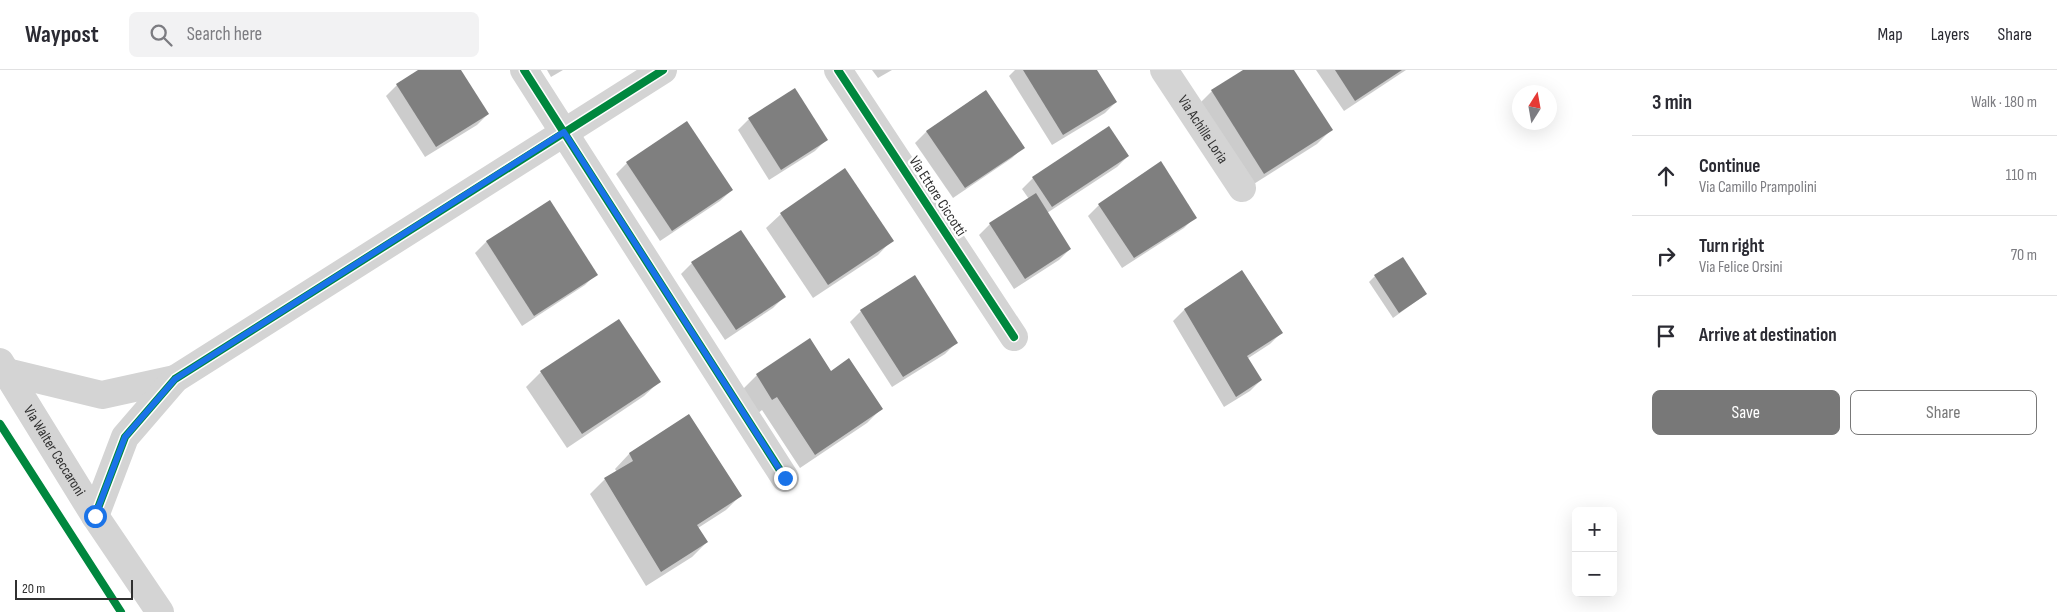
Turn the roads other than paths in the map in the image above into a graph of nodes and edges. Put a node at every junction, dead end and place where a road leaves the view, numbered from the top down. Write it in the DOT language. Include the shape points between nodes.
graph roads {
  1 [pos="524,70"];
  2 [pos="663,70"];
  3 [pos="838,70"];
  4 [pos="1164,70"];
  5 [pos="564,132"];
  6 [pos="1242,188"];
  7 [pos="1014,337"];
  8 [pos="3,367"];
  9 [pos="175,379"];
  10 [pos="785,478"];
  11 [pos="95,516"];
  12 [pos="160,612"];
  1 -- 5 [label="street"];
  2 -- 5 [label="street"];
  3 -- 7 [label="street, Via Ettore Ciccotti"];
  4 -- 6 [label="street, Via Achille Loria"];
  5 -- 9 [label="street"];
  5 -- 10 [label="street"];
  8 -- 9 [label="street" via="102,395"];
  8 -- 11 [label="street, Via Walter Ceccaroni"];
  9 -- 11 [label="street" via="125,437"];
  11 -- 12 [label="street, Via Walter Ceccaroni"];
}
